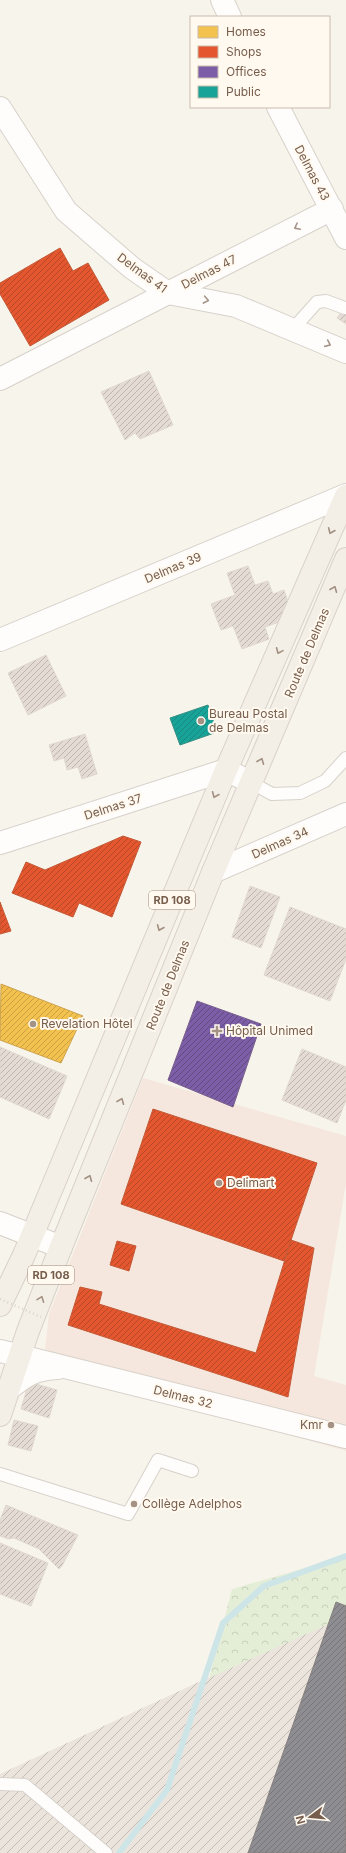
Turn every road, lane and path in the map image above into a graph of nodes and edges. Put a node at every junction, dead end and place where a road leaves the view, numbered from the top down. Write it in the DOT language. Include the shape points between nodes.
graph roads {
  1 [pos="222,0"];
  2 [pos="230,16"];
  3 [pos="0,108"];
  4 [pos="279,108"];
  5 [pos="332,210"];
  6 [pos="346,238"];
  7 [pos="168,293"];
  8 [pos="345,308"];
  9 [pos="293,329"];
  10 [pos="346,352"];
  11 [pos="0,379"];
  12 [pos="346,495"];
  13 [pos="346,559"];
  14 [pos="0,640"];
  15 [pos="346,758"];
  16 [pos="226,770"];
  17 [pos="252,784"];
  18 [pos="346,814"];
  19 [pos="0,843"];
  20 [pos="214,872"];
  21 [pos="0,1223"];
  22 [pos="31,1236"];
  23 [pos="61,1247"];
  24 [pos="0,1299"];
  25 [pos="0,1305"];
  26 [pos="35,1324"];
  27 [pos="10,1354"];
  28 [pos="67,1368"];
  29 [pos="9,1389"];
  30 [pos="0,1415"];
  31 [pos="346,1437"];
  32 [pos="192,1471"];
  33 [pos="0,1474"];
  34 [pos="0,1784"];
  35 [pos="104,1851"];
  1 -- 2 [label="street"];
  3 -- 7 [label="street, Delmas 41" via="66,212 132,268"];
  4 -- 5 [label="street, Delmas 43"];
  5 -- 6 [label="street, Delmas 43"];
  5 -- 7 [label="street, Delmas 47, one-way"];
  7 -- 9 [label="street, Delmas 41, one-way" via="236,306"];
  7 -- 11 [label="street, Delmas 47"];
  8 -- 9 [label="lane" via="326,300 317,302"];
  9 -- 10 [label="street, Delmas 41, one-way"];
  12 -- 14 [label="street, Delmas 39"];
  12 -- 16 [label="main road, RD 108, one-way"];
  17 -- 13 [label="main road, Route de Delmas / RD 108, one-way"];
  15 -- 17 [label="lane" via="325,781 300,792 272,794"];
  16 -- 17 [label="street"];
  16 -- 19 [label="street, Delmas 37"];
  16 -- 22 [label="main road, RD 108, one-way"];
  17 -- 20 [label="main road, Route de Delmas / RD 108"];
  18 -- 20 [label="street, Delmas 34"];
  23 -- 20 [label="main road, Route de Delmas / RD 108, one-way"];
  21 -- 22 [label="street"];
  22 -- 23 [label="street"];
  22 -- 25 [label="main road, RD 108"];
  26 -- 23 [label="main road, Route de Delmas / RD 108, one-way"];
  24 -- 26 [label="path, bridge"];
  26 -- 27 [label="main road, Route de Delmas / RD 108"];
  26 -- 28 [label="street" via="41,1353"];
  27 -- 28 [label="street, Delmas 32"];
  27 -- 29 [label="main road, Route de Delmas / RD 108"];
  28 -- 29 [label="street" via="38,1370 28,1374"];
  28 -- 31 [label="street, Delmas 32"];
  29 -- 30 [label="main road, Route de Delmas / RD 108"];
  32 -- 33 [label="lane" via="158,1460 128,1514"];
  34 -- 35 [label="lane" via="25,1786"];
}
